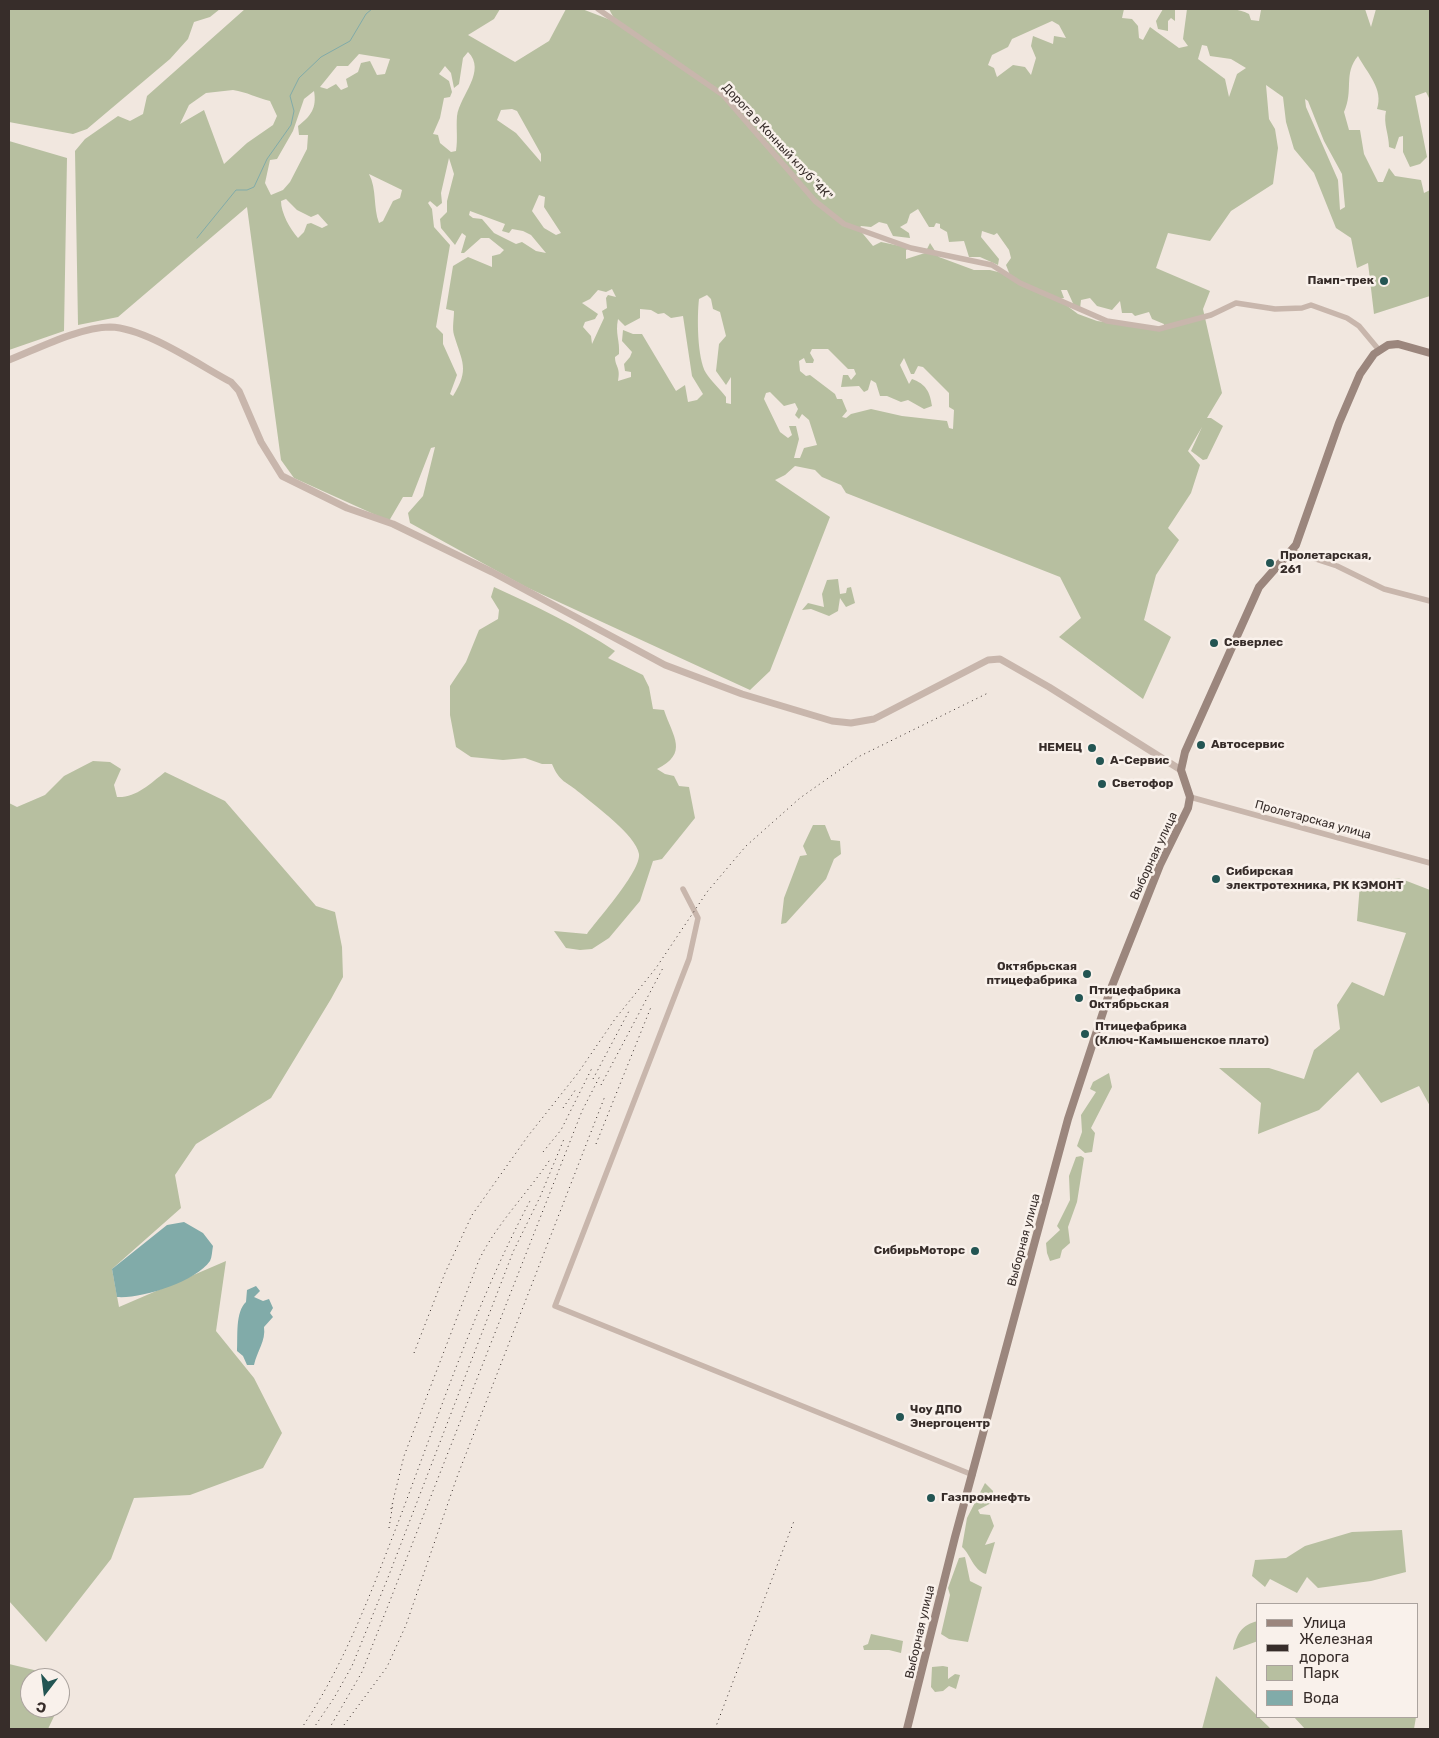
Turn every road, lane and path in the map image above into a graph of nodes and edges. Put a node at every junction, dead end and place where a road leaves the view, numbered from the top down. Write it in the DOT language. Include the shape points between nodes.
graph roads {
  1 [pos="598,9"];
  2 [pos="1379,350"];
  3 [pos="1430,353"];
  4 [pos="9,360"];
  5 [pos="1291,551"];
  6 [pos="1430,601"];
  7 [pos="1181,770"];
  8 [pos="1190,797"];
  9 [pos="1430,863"];
  10 [pos="683,889"];
  11 [pos="973,1475"];
  12 [pos="907,1729"];
  1 -- 2 [label="street, Дорога в Конный клуб \"4К\"" via="723,95 815,201 844,224 911,248 992,265 1020,283 1107,321 1159,329 1211,315 1236,303 1276,309 1311,305 1359,326"];
  2 -- 3 [label="main road" via="1398,344"];
  2 -- 5 [label="main road" via="1354,386"];
  4 -- 7 [label="street" via="79,333 109,327 149,337 231,382 239,391 261,442 282,476 492,572 665,665 742,694 832,721 851,723 874,719 988,660 1000,660 1050,686"];
  5 -- 6 [label="street" via="1337,566 1384,589"];
  5 -- 7 [label="main road" via="1266,578 1250,606 1192,734"];
  7 -- 8 [label="main road"];
  8 -- 9 [label="street, Пролетарская улица"];
  8 -- 11 [label="main road, Выборная улица" via="1185,816 1160,866 1110,991 1068,1119"];
  10 -- 11 [label="street" via="698,918 689,959 555,1306"];
  11 -- 12 [label="main road, Выборная улица"];
}
